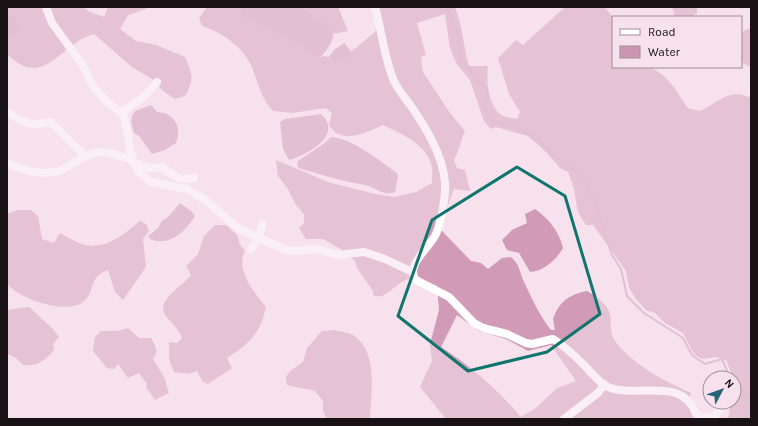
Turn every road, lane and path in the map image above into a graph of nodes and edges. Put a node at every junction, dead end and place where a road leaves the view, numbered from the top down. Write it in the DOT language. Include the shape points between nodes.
graph roads {
  1 [pos="46,7"];
  2 [pos="375,7"];
  3 [pos="157,82"];
  4 [pos="7,112"];
  5 [pos="122,112"];
  6 [pos="85,156"];
  7 [pos="132,161"];
  8 [pos="7,163"];
  9 [pos="194,178"];
  10 [pos="262,224"];
  11 [pos="259,238"];
  12 [pos="251,249"];
  13 [pos="412,272"];
  14 [pos="604,384"];
  15 [pos="720,410"];
  16 [pos="564,419"];
  1 -- 5 [label="street" via="52,23 82,64 94,89"];
  2 -- 13 [label="street" via="394,81 428,134 444,175 445,190 438,229"];
  3 -- 5 [label="street" via="146,95"];
  4 -- 6 [label="street" via="34,125 51,122"];
  5 -- 7 [label="street"];
  6 -- 7 [label="street" via="103,152"];
  6 -- 8 [label="street" via="58,172 26,171"];
  7 -- 9 [label="street" via="149,168 162,167 183,179"];
  7 -- 11 [label="street" via="150,182 180,187 198,195 238,229"];
  10 -- 11 [label="street"];
  11 -- 12 [label="street"];
  11 -- 13 [label="street" via="293,251 313,249 338,255 368,253"];
  13 -- 14 [label="street" via="412,276 421,283 449,297 479,326 507,334 526,343 553,339"];
  14 -- 15 [label="street" via="617,389 659,390 678,394 686,398 696,414 704,418 715,415"];
  14 -- 16 [label="street" via="599,392"];
}
